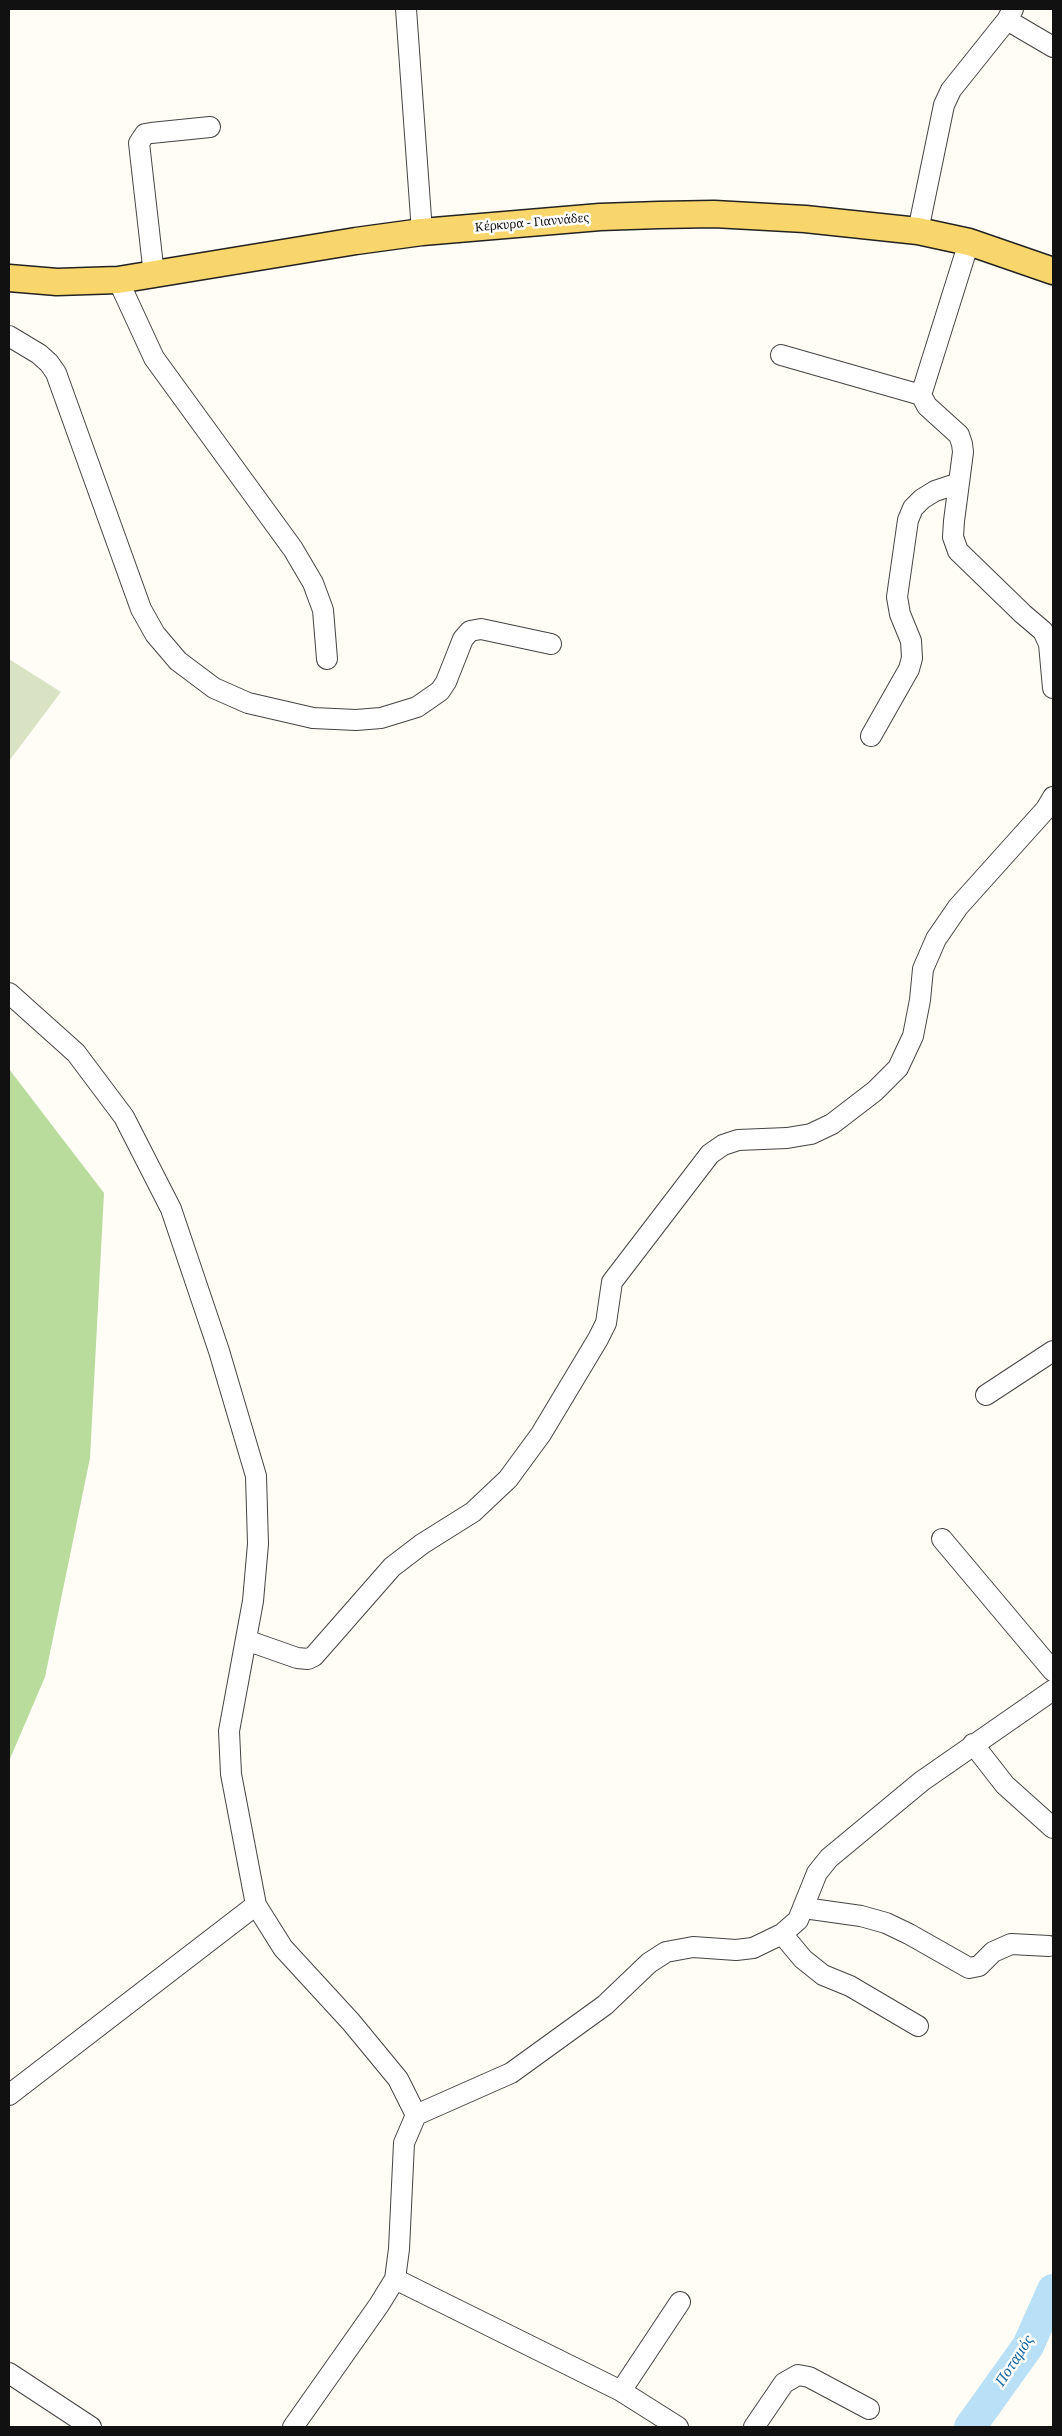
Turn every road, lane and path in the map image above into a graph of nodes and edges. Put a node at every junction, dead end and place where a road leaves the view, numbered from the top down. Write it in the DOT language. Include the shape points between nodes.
graph roads {
  1 [pos="406,9"];
  2 [pos="1010,14"];
  3 [pos="1053,47"];
  4 [pos="210,127"];
  5 [pos="918,231"];
  6 [pos="422,232"];
  7 [pos="969,242"];
  8 [pos="1053,271"];
  9 [pos="154,276"];
  10 [pos="9,278"];
  11 [pos="118,280"];
  12 [pos="9,336"];
  13 [pos="781,355"];
  14 [pos="921,395"];
  15 [pos="959,483"];
  16 [pos="551,644"];
  17 [pos="327,659"];
  18 [pos="1052,659"];
  19 [pos="1053,688"];
  20 [pos="871,736"];
  21 [pos="1053,797"];
  22 [pos="9,993"];
  23 [pos="1053,1351"];
  24 [pos="986,1396"];
  25 [pos="942,1539"];
  26 [pos="246,1640"];
  27 [pos="1053,1671"];
  28 [pos="1053,1690"];
  29 [pos="973,1744"];
  30 [pos="1053,1828"];
  31 [pos="256,1905"];
  32 [pos="804,1908"];
  33 [pos="782,1934"];
  34 [pos="1049,1946"];
  35 [pos="918,2026"];
  36 [pos="9,2095"];
  37 [pos="416,2115"];
  38 [pos="395,2279"];
  39 [pos="680,2302"];
  40 [pos="9,2373"];
  41 [pos="621,2391"];
  42 [pos="869,2409"];
  43 [pos="92,2427"];
  44 [pos="293,2427"];
  45 [pos="678,2427"];
  46 [pos="754,2427"];
  1 -- 6 [label="street"];
  2 -- 3 [label="street"];
  2 -- 5 [label="street" via="951,90 944,105"];
  4 -- 9 [label="street" via="145,134 139,143"];
  5 -- 6 [label="main road, Κέρκυρα - Γιαννάδες" via="815,220 705,214 600,217"];
  5 -- 7 [label="main road, Κέρκυρα - Γιαννάδες"];
  6 -- 9 [label="main road, Κέρκυρα - Γιαννάδες" via="356,240"];
  7 -- 8 [label="main road, Κέρκυρα - Γιαννάδες"];
  7 -- 14 [label="street"];
  9 -- 11 [label="main road, Κέρκυρα - Γιαννάδες"];
  10 -- 11 [label="main road, Κέρκυρα - Γιαννάδες" via="57,282"];
  11 -- 17 [label="street" via="154,358 293,549 313,583 323,610"];
  12 -- 16 [label="street" via="39,354 56,373 141,609 155,634 178,661 214,688 248,703 313,718 381,718 417,707 440,691 470,631 481,629"];
  13 -- 14 [label="street"];
  14 -- 15 [label="street" via="927,406 959,435 963,452"];
  15 -- 18 [label="street" via="953,537 958,551 1044,631"];
  15 -- 20 [label="street" via="922,498 908,520 897,597 912,658"];
  18 -- 19 [label="street"];
  21 -- 26 [label="street" via="1046,809 958,907 936,939 923,968 913,1036 898,1068 875,1091 832,1124 811,1134 738,1140 710,1154 612,1282 606,1323 598,1339 541,1434 508,1480 473,1512 392,1567 314,1656 303,1660"];
  22 -- 26 [label="street" via="76,1053 124,1117 171,1209 256,1476 258,1544"];
  23 -- 24 [label="street"];
  25 -- 27 [label="street"];
  26 -- 31 [label="street" via="230,1731 231,1774"];
  28 -- 29 [label="street"];
  29 -- 30 [label="street" via="1005,1785"];
  29 -- 32 [label="street" via="922,1781 829,1858 817,1873"];
  31 -- 36 [label="street"];
  31 -- 37 [label="street" via="284,1948 398,2079"];
  32 -- 33 [label="street" via="798,1920"];
  32 -- 34 [label="street" via="886,1923 969,1968 980,1966 993,1952 1011,1944"];
  33 -- 35 [label="street" via="803,1959 823,1975 850,1986"];
  33 -- 37 [label="street" via="753,1948 693,1947 666,1952 649,1963 605,2004 511,2073"];
  37 -- 38 [label="street" via="404,2143"];
  38 -- 41 [label="street"];
  38 -- 44 [label="street"];
  39 -- 41 [label="street"];
  40 -- 43 [label="street"];
  41 -- 45 [label="street"];
  42 -- 46 [label="street" via="798,2374 784,2383"];
}
